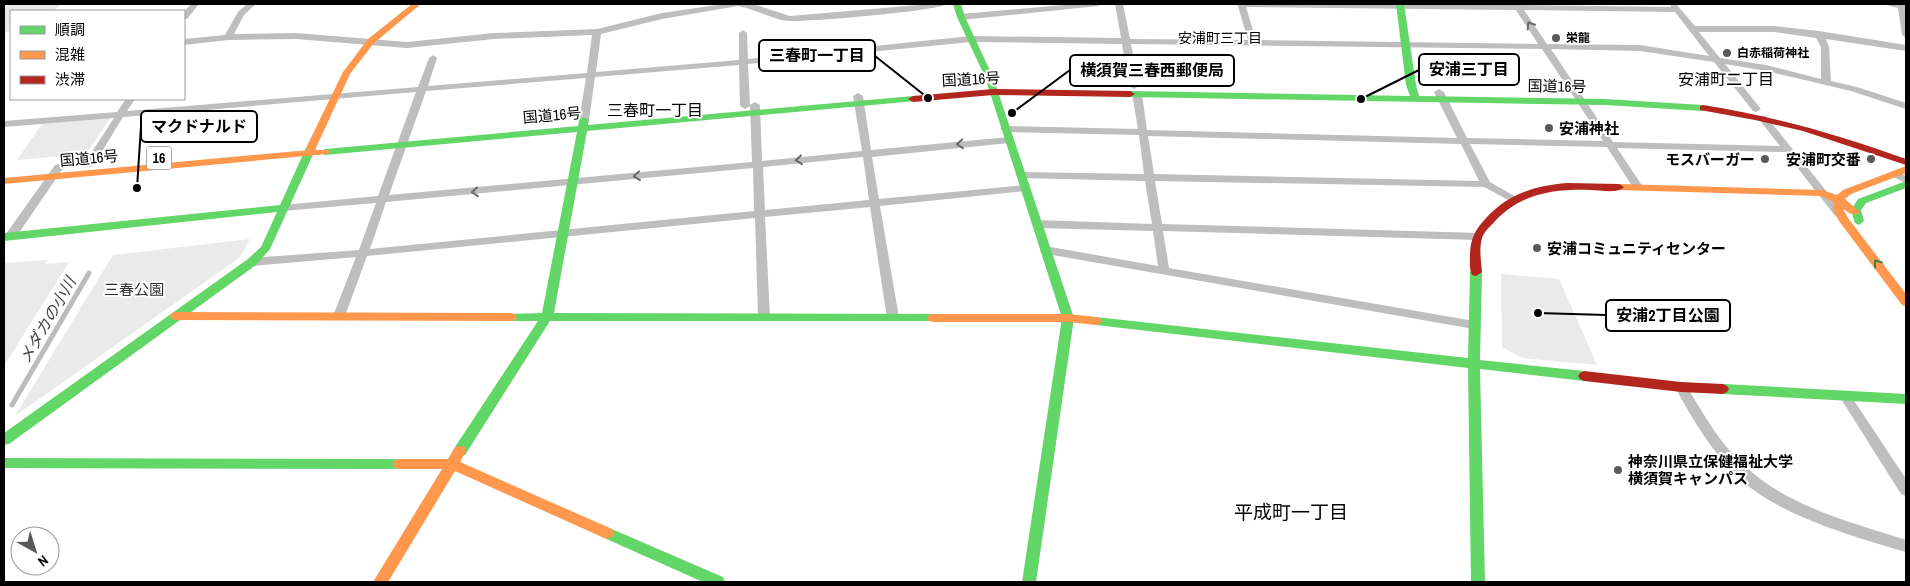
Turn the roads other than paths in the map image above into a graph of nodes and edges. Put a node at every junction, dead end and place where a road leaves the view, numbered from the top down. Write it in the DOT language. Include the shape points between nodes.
graph roads {
  1 [pos="195,4"];
  2 [pos="252,4"];
  3 [pos="417,4"];
  4 [pos="943,4"];
  5 [pos="957,4"];
  6 [pos="1098,4"];
  7 [pos="1119,4"];
  8 [pos="1240,4"];
  9 [pos="1886,4"];
  10 [pos="1400,5"];
  11 [pos="1901,5"];
  12 [pos="1517,6"];
  13 [pos="1674,7"];
  14 [pos="185,16"];
  15 [pos="961,16"];
  16 [pos="1693,29"];
  17 [pos="597,32"];
  18 [pos="743,33"];
  19 [pos="1819,34"];
  20 [pos="1906,35"];
  21 [pos="228,37"];
  22 [pos="970,39"];
  23 [pos="1126,41"];
  24 [pos="185,42"];
  25 [pos="371,42"];
  26 [pos="1253,43"];
  27 [pos="1406,45"];
  28 [pos="1544,46"];
  29 [pos="1906,48"];
  30 [pos="433,58"];
  31 [pos="1718,60"];
  32 [pos="745,62"];
  33 [pos="592,74"];
  34 [pos="1826,81"];
  35 [pos="422,88"];
  36 [pos="992,88"];
  37 [pos="1136,90"];
  38 [pos="337,95"];
  39 [pos="1414,95"];
  40 [pos="1441,96"];
  41 [pos="1578,98"];
  42 [pos="129,100"];
  43 [pos="858,100"];
  44 [pos="1906,106"];
  45 [pos="752,108"];
  46 [pos="121,114"];
  47 [pos="1760,114"];
  48 [pos="4,124"];
  49 [pos="583,124"];
  50 [pos="1143,131"];
  51 [pos="1007,134"];
  52 [pos="404,140"];
  53 [pos="1463,140"];
  54 [pos="1608,143"];
  55 [pos="312,148"];
  56 [pos="1787,149"];
  57 [pos="1906,152"];
  58 [pos="867,153"];
  59 [pos="1906,162"];
  60 [pos="89,164"];
  61 [pos="757,165"];
  62 [pos="59,167"];
  63 [pos="1906,169"];
  64 [pos="4,172"];
  65 [pos="1895,174"];
  66 [pos="1020,175"];
  67 [pos="52,177"];
  68 [pos="1150,178"];
  69 [pos="1906,180"];
  70 [pos="4,181"];
  71 [pos="572,183"];
  72 [pos="1486,184"];
  73 [pos="1906,184"];
  74 [pos="1025,188"];
  75 [pos="1638,188"];
  76 [pos="1822,193"];
  77 [pos="1880,194"];
  78 [pos="1512,200"];
  79 [pos="1839,200"];
  80 [pos="382,201"];
  81 [pos="875,202"];
  82 [pos="282,208"];
  83 [pos="1855,212"];
  84 [pos="759,214"];
  85 [pos="1843,219"];
  86 [pos="1037,224"];
  87 [pos="1158,228"];
  88 [pos="562,234"];
  89 [pos="1478,236"];
  90 [pos="7,237"];
  91 [pos="1045,250"];
  92 [pos="363,253"];
  93 [pos="252,262"];
  94 [pos="1164,271"];
  95 [pos="1906,283"];
  96 [pos="1906,302"];
  97 [pos="176,316"];
  98 [pos="340,316"];
  99 [pos="546,317"];
  100 [pos="764,317"];
  101 [pos="893,318"];
  102 [pos="1068,318"];
  103 [pos="1474,325"];
  104 [pos="1474,365"];
  105 [pos="1681,387"];
  106 [pos="1845,396"];
  107 [pos="1906,399"];
  108 [pos="4,440"];
  109 [pos="4,463"];
  110 [pos="452,464"];
  111 [pos="1906,490"];
  112 [pos="1906,546"];
  113 [pos="380,582"];
  114 [pos="718,582"];
  115 [pos="1030,582"];
  116 [pos="1478,582"];
  1 -- 14 [label="street"];
  2 -- 21 [label="street" via="241,14"];
  3 -- 25 [label="main road"];
  4 -- 17 [label="street" via="789,19 738,4 662,16"];
  5 -- 15 [label="main road"];
  6 -- 15 [label="street"];
  7 -- 23 [label="street"];
  8 -- 10 [label="street"];
  8 -- 26 [label="street"];
  9 -- 11 [label="street"];
  10 -- 12 [label="street"];
  10 -- 27 [label="main road"];
  11 -- 20 [label="street"];
  12 -- 13 [label="street"];
  28 -- 12 [label="street, one-way"];
  13 -- 16 [label="street"];
  15 -- 22 [label="main road"];
  16 -- 19 [label="street" via="1774,29"];
  16 -- 31 [label="street"];
  17 -- 25 [label="street" via="494,36 407,44"];
  17 -- 33 [label="street"];
  18 -- 32 [label="street"];
  19 -- 29 [label="street"];
  19 -- 34 [label="street" via="1825,47"];
  21 -- 24 [label="street"];
  21 -- 25 [label="street" via="304,36"];
  22 -- 23 [label="street"];
  22 -- 32 [label="street"];
  22 -- 36 [label="main road"];
  23 -- 26 [label="street"];
  23 -- 37 [label="street"];
  25 -- 38 [label="main road" via="346,74"];
  26 -- 27 [label="street"];
  27 -- 28 [label="street"];
  27 -- 39 [label="main road"];
  28 -- 31 [label="street" via="1640,48"];
  28 -- 41 [label="street"];
  30 -- 35 [label="street"];
  31 -- 34 [label="street"];
  31 -- 47 [label="street"];
  32 -- 33 [label="street"];
  32 -- 45 [label="street"];
  33 -- 35 [label="street"];
  33 -- 49 [label="street"];
  34 -- 44 [label="street"];
  35 -- 38 [label="street"];
  35 -- 52 [label="street"];
  36 -- 37 [label="main road, 国道16号 / 16"];
  36 -- 43 [label="main road, 国道16号 / 16"];
  36 -- 51 [label="main road"];
  37 -- 39 [label="main road, 国道16号 / 16"];
  37 -- 50 [label="street"];
  38 -- 46 [label="street"];
  38 -- 55 [label="main road"];
  39 -- 40 [label="main road, 国道16号 / 16"];
  40 -- 41 [label="main road, 国道16号 / 16"];
  40 -- 53 [label="street"];
  41 -- 47 [label="main road, 国道16号 / 16"];
  41 -- 54 [label="street"];
  42 -- 46 [label="street"];
  43 -- 45 [label="main road, 国道16号 / 16"];
  43 -- 58 [label="street"];
  45 -- 49 [label="main road, 国道16号 / 16"];
  45 -- 61 [label="street"];
  46 -- 48 [label="street"];
  46 -- 60 [label="street"];
  47 -- 56 [label="street"];
  47 -- 57 [label="main road, 国道16号 / 16" via="1819,125"];
  47 -- 59 [label="main road, 国道16号 / 16"];
  49 -- 52 [label="main road, 国道16号 / 16"];
  49 -- 71 [label="main road"];
  50 -- 51 [label="street"];
  50 -- 53 [label="street"];
  50 -- 68 [label="street"];
  51 -- 58 [label="street, one-way"];
  51 -- 66 [label="main road"];
  52 -- 55 [label="main road, 国道16号 / 16"];
  52 -- 80 [label="street"];
  53 -- 54 [label="street"];
  53 -- 72 [label="street"];
  54 -- 56 [label="street"];
  54 -- 75 [label="street"];
  55 -- 60 [label="main road, 国道16号 / 16"];
  55 -- 67 [label="main road, 国道16号 / 16"];
  55 -- 82 [label="main road"];
  56 -- 76 [label="street"];
  58 -- 61 [label="street, one-way"];
  58 -- 81 [label="street"];
  60 -- 62 [label="main road, 国道16号 / 16"];
  61 -- 71 [label="street, one-way"];
  61 -- 84 [label="street"];
  62 -- 64 [label="main road, 国道16号 / 16"];
  62 -- 67 [label="street"];
  63 -- 65 [label="main road"];
  65 -- 69 [label="street"];
  65 -- 79 [label="main road" via="1848,192"];
  66 -- 68 [label="street"];
  66 -- 74 [label="main road"];
  67 -- 70 [label="main road, 国道16号 / 16"];
  67 -- 90 [label="street"];
  68 -- 72 [label="street"];
  68 -- 87 [label="street"];
  71 -- 80 [label="street, one-way"];
  71 -- 88 [label="main road"];
  72 -- 78 [label="street"];
  73 -- 77 [label="main road"];
  74 -- 81 [label="street"];
  74 -- 86 [label="main road"];
  75 -- 76 [label="main road"];
  75 -- 78 [label="main road" via="1540,188"];
  76 -- 79 [label="main road"];
  76 -- 85 [label="street"];
  77 -- 79 [label="main road"];
  77 -- 83 [label="main road" via="1862,201"];
  78 -- 89 [label="main road" via="1493,216"];
  79 -- 83 [label="main road"];
  79 -- 85 [label="main road" via="1838,208"];
  80 -- 82 [label="street"];
  80 -- 92 [label="street"];
  81 -- 84 [label="street"];
  81 -- 101 [label="street"];
  82 -- 90 [label="main road"];
  82 -- 93 [label="main road" via="265,249"];
  83 -- 95 [label="main road" via="1859,222"];
  84 -- 88 [label="street"];
  84 -- 100 [label="street"];
  96 -- 85 [label="main road, one-way"];
  86 -- 87 [label="street"];
  86 -- 91 [label="main road"];
  87 -- 89 [label="street"];
  87 -- 94 [label="street"];
  88 -- 92 [label="street"];
  88 -- 99 [label="main road"];
  89 -- 103 [label="main road"];
  91 -- 94 [label="street"];
  91 -- 102 [label="main road"];
  92 -- 93 [label="street"];
  92 -- 98 [label="street"];
  93 -- 97 [label="main road"];
  94 -- 103 [label="street"];
  97 -- 98 [label="main road"];
  97 -- 108 [label="main road"];
  98 -- 99 [label="main road"];
  99 -- 100 [label="main road"];
  99 -- 110 [label="main road"];
  100 -- 101 [label="main road"];
  101 -- 102 [label="main road"];
  102 -- 104 [label="main road"];
  102 -- 115 [label="main road"];
  103 -- 104 [label="main road"];
  104 -- 105 [label="main road"];
  104 -- 116 [label="main road"];
  105 -- 106 [label="main road"];
  105 -- 112 [label="street" via="1727,457 1750,479 1805,512"];
  106 -- 107 [label="main road"];
  106 -- 111 [label="street"];
  109 -- 110 [label="main road"];
  110 -- 113 [label="main road"];
  110 -- 114 [label="main road"];
}
